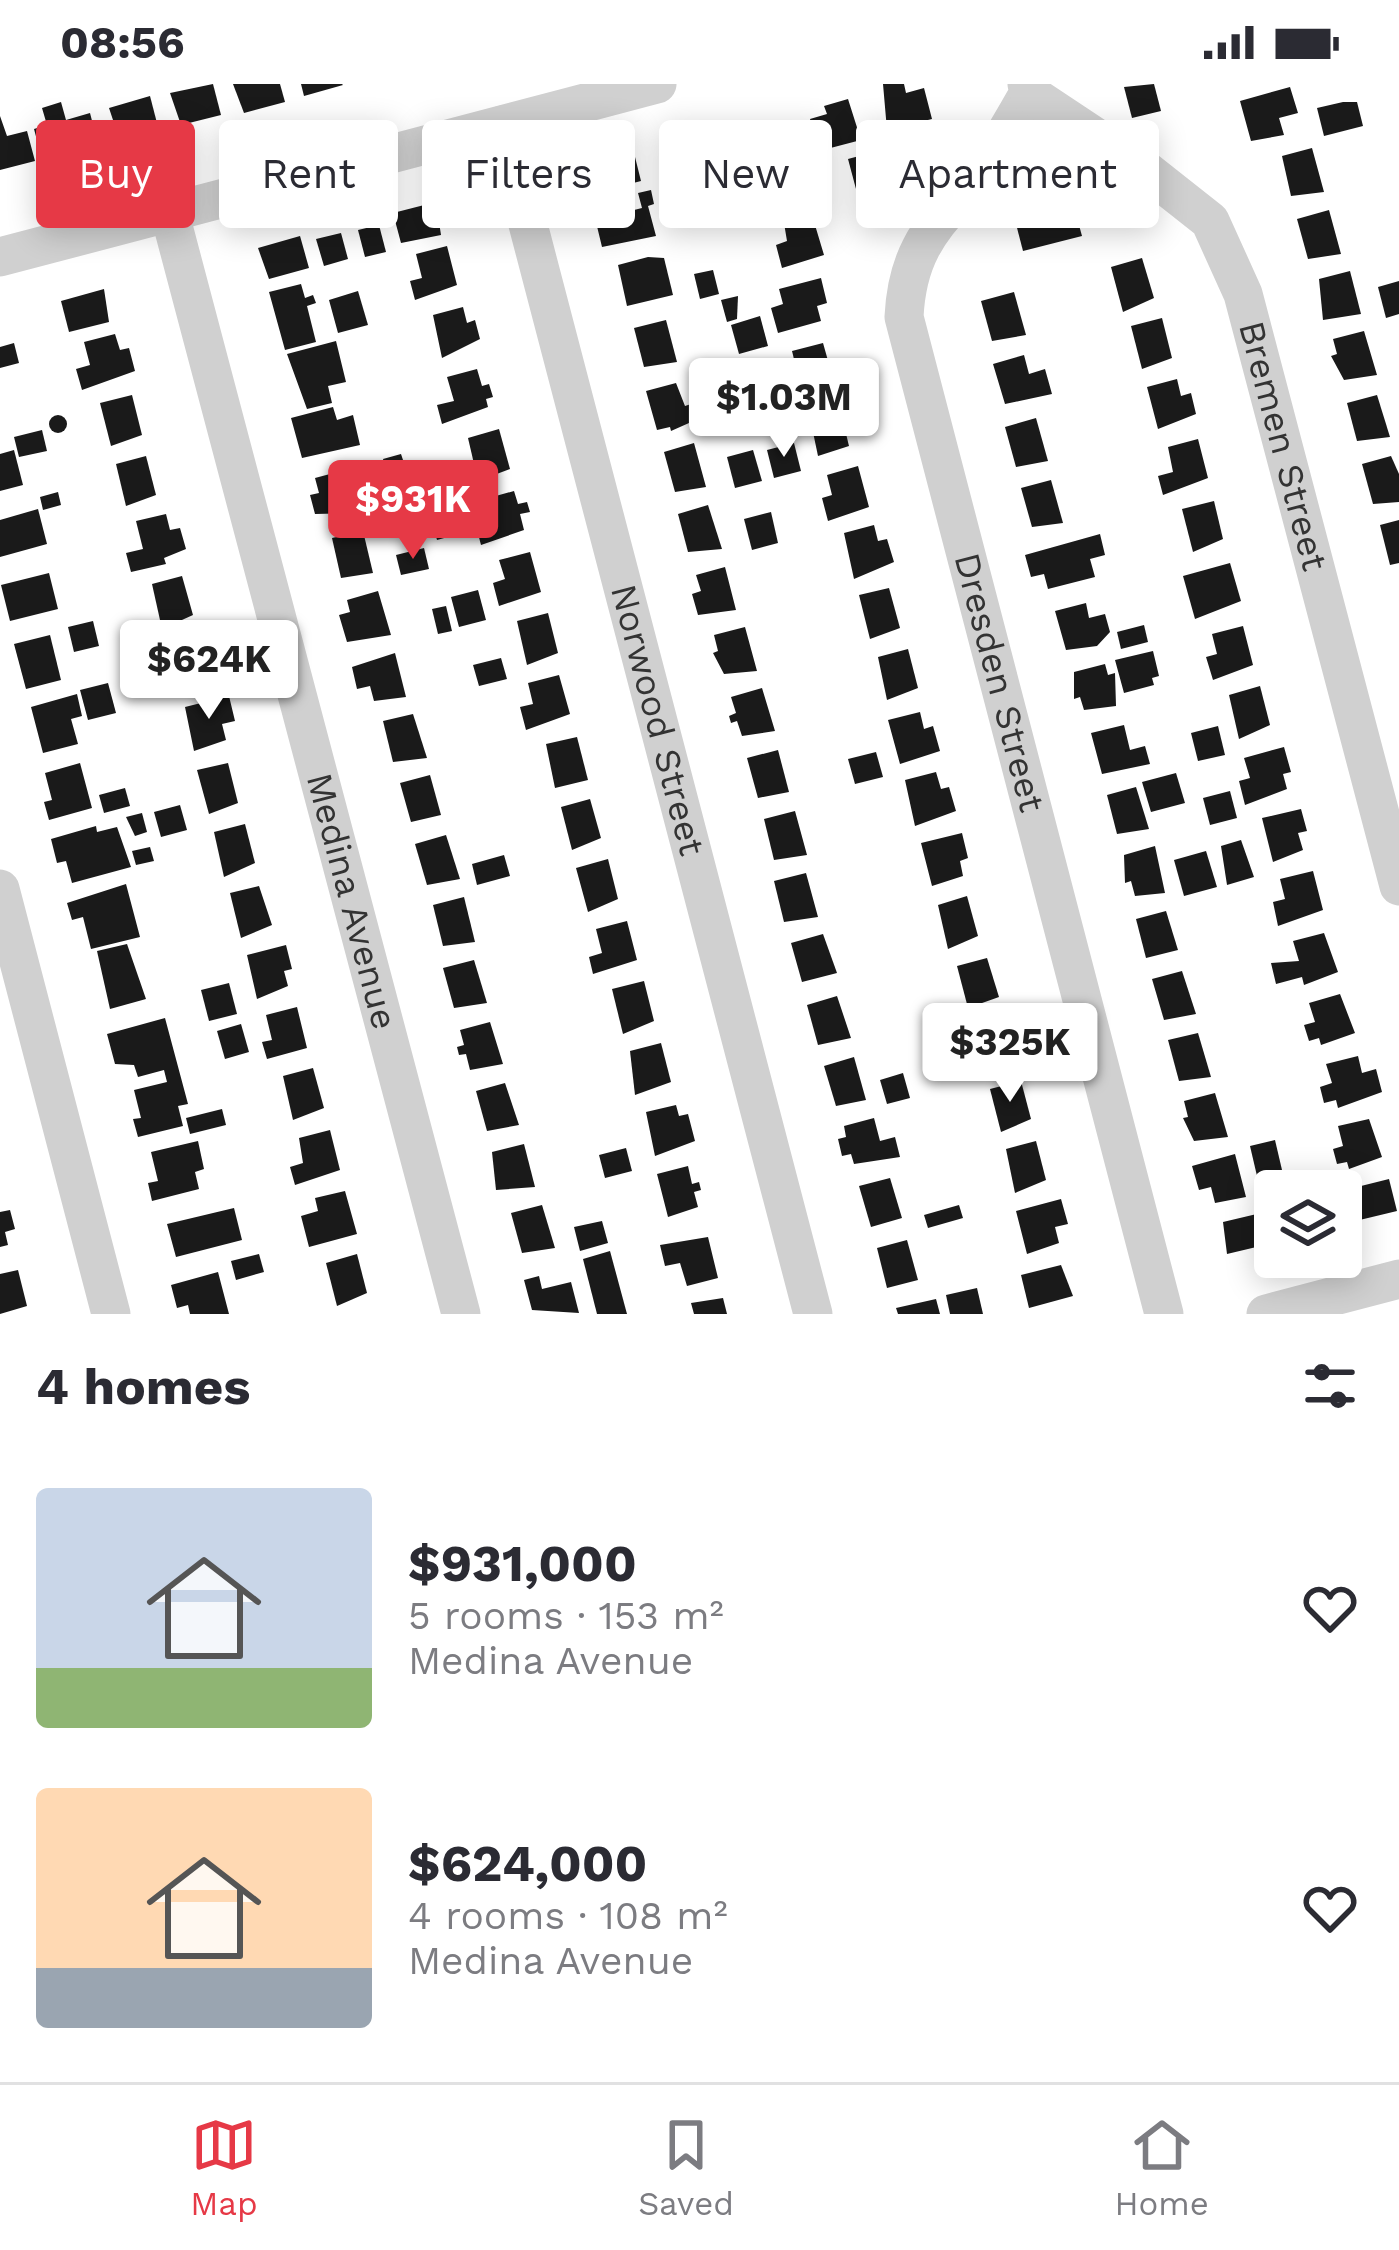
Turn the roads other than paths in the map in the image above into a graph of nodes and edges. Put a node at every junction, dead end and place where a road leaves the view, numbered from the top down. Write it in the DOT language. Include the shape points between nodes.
graph roads {
  1 [pos="657,84"];
  2 [pos="1028,89"];
  3 [pos="521,120"];
  4 [pos="422,146"];
  5 [pos="195,204"];
  6 [pos="107,228"];
  7 [pos="174,228"];
  8 [pos="529,228"];
  9 [pos="0,257"];
  10 [pos="1399,886"];
  11 [pos="0,889"];
  12 [pos="1399,1279"];
  13 [pos="111,1314"];
  14 [pos="461,1314"];
  15 [pos="812,1314"];
  16 [pos="1163,1314"];
  17 [pos="1266,1314"];
  1 -- 3 [label="street"];
  2 -- 10 [label="street, Bremen Street" via="1210,221 1243,294"];
  2 -- 16 [label="street, Dresden Street" via="988,160 917,248 904,317"];
  4 -- 5 [label="street"];
  6 -- 9 [label="street"];
  7 -- 14 [label="street, Medina Avenue"];
  8 -- 15 [label="street, Norwood Street"];
  11 -- 13 [label="street"];
  12 -- 17 [label="street"];
}
